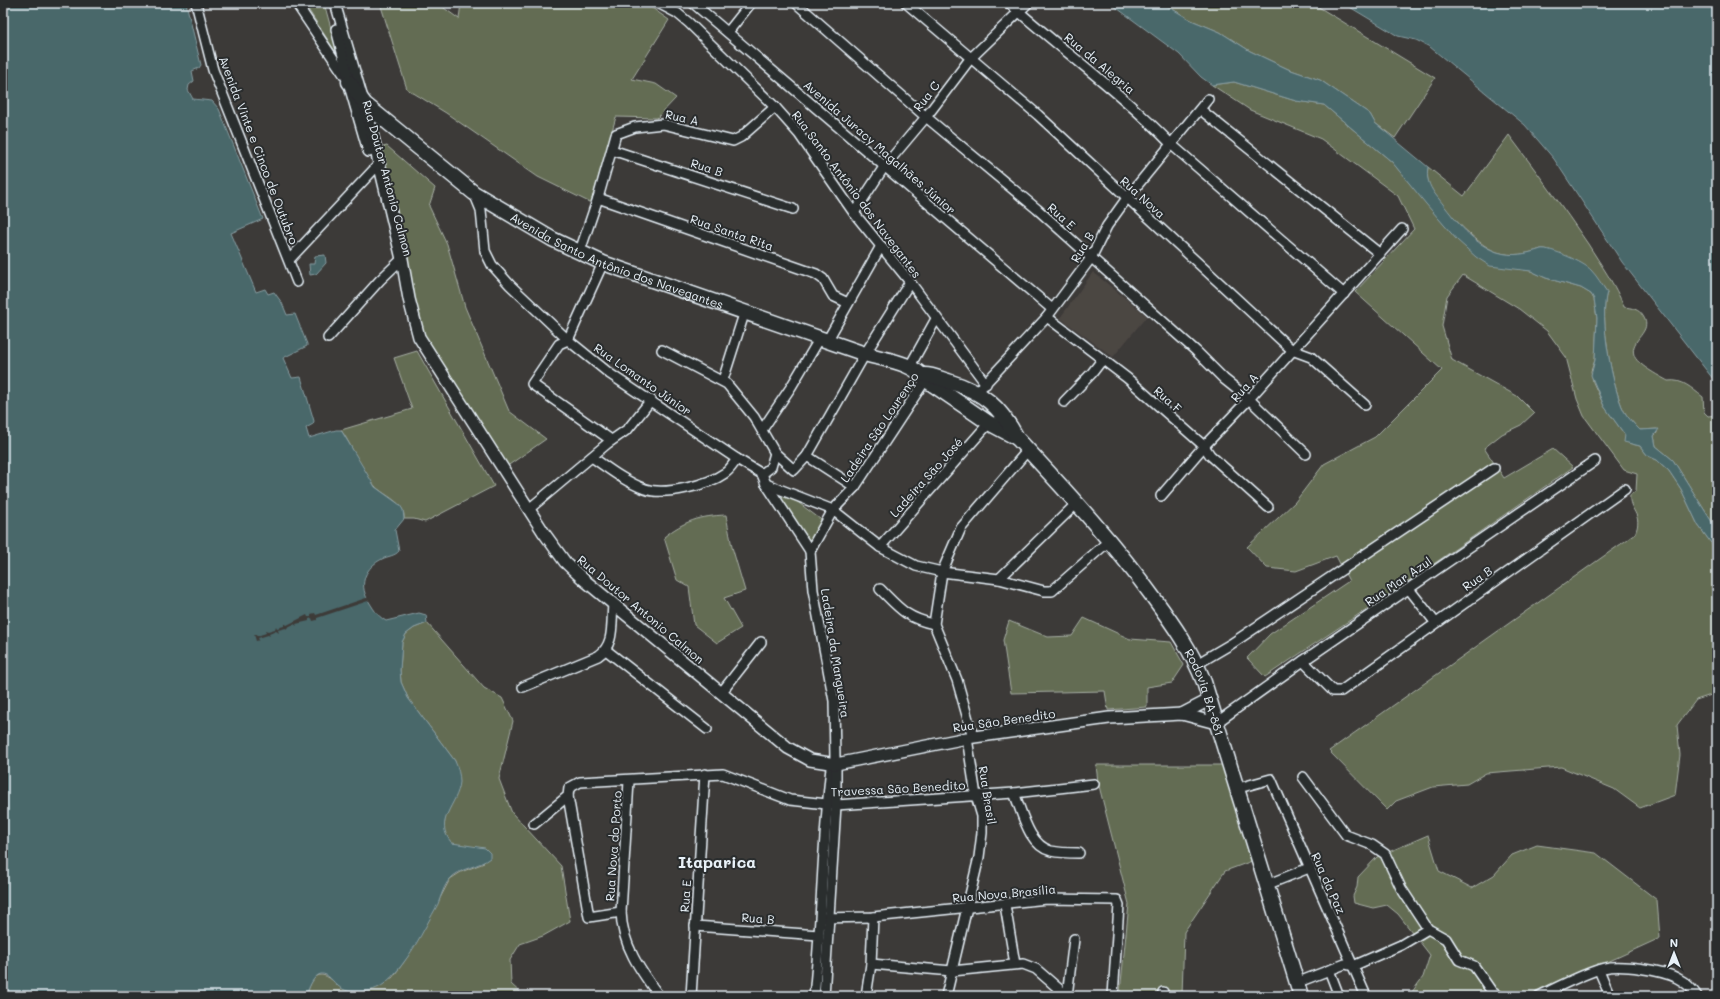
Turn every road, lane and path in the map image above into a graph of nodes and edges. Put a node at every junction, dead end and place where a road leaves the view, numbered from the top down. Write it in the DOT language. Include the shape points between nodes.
graph roads {
  1 [pos="196,3"];
  2 [pos="296,3"];
  3 [pos="329,3"];
  4 [pos="335,3"];
  5 [pos="658,3"];
  6 [pos="693,3"];
  7 [pos="751,3"];
  8 [pos="796,3"];
  9 [pos="906,3"];
  10 [pos="1009,3"];
  11 [pos="1028,3"];
  12 [pos="1019,12"];
  13 [pos="338,27"];
  14 [pos="728,32"];
  15 [pos="970,59"];
  16 [pos="350,82"];
  17 [pos="1208,99"];
  18 [pos="365,104"];
  19 [pos="775,107"];
  20 [pos="1201,110"];
  21 [pos="926,117"];
  22 [pos="1172,145"];
  23 [pos="612,150"];
  24 [pos="377,166"];
  25 [pos="884,167"];
  26 [pos="474,193"];
  27 [pos="598,198"];
  28 [pos="1127,198"];
  29 [pos="793,209"];
  30 [pos="854,213"];
  31 [pos="1402,229"];
  32 [pos="881,246"];
  33 [pos="580,251"];
  34 [pos="1380,254"];
  35 [pos="1091,258"];
  36 [pos="289,260"];
  37 [pos="400,261"];
  38 [pos="603,263"];
  39 [pos="297,282"];
  40 [pos="910,282"];
  41 [pos="1344,294"];
  42 [pos="848,303"];
  43 [pos="745,311"];
  44 [pos="1049,313"];
  45 [pos="936,319"];
  46 [pos="328,338"];
  47 [pos="568,340"];
  48 [pos="823,340"];
  49 [pos="662,350"];
  50 [pos="1292,350"];
  51 [pos="865,354"];
  52 [pos="1102,360"];
  53 [pos="910,366"];
  54 [pos="926,377"];
  55 [pos="723,380"];
  56 [pos="982,388"];
  57 [pos="1249,399"];
  58 [pos="651,400"];
  59 [pos="1064,402"];
  60 [pos="1365,405"];
  61 [pos="989,423"];
  62 [pos="762,430"];
  63 [pos="1017,438"];
  64 [pos="611,440"];
  65 [pos="1204,446"];
  66 [pos="1028,450"];
  67 [pos="775,453"];
  68 [pos="1306,454"];
  69 [pos="807,456"];
  70 [pos="592,457"];
  71 [pos="737,459"];
  72 [pos="1595,461"];
  73 [pos="1494,468"];
  74 [pos="762,474"];
  75 [pos="766,484"];
  76 [pos="855,487"];
  77 [pos="1625,488"];
  78 [pos="1162,496"];
  79 [pos="1076,504"];
  80 [pos="1268,507"];
  81 [pos="528,509"];
  82 [pos="833,510"];
  83 [pos="1110,540"];
  84 [pos="880,546"];
  85 [pos="810,551"];
  86 [pos="942,572"];
  87 [pos="999,579"];
  88 [pos="880,589"];
  89 [pos="1409,589"];
  90 [pos="613,606"];
  91 [pos="1435,622"];
  92 [pos="934,624"];
  93 [pos="760,642"];
  94 [pos="606,650"];
  95 [pos="1302,661"];
  96 [pos="1197,664"];
  97 [pos="523,687"];
  98 [pos="721,693"];
  99 [pos="1208,700"];
  100 [pos="1182,714"];
  101 [pos="1216,724"];
  102 [pos="707,729"];
  103 [pos="970,737"];
  104 [pos="834,762"];
  105 [pos="705,774"];
  106 [pos="1303,777"];
  107 [pos="629,781"];
  108 [pos="1094,784"];
  109 [pos="1235,789"];
  110 [pos="1014,793"];
  111 [pos="568,796"];
  112 [pos="976,796"];
  113 [pos="832,804"];
  114 [pos="534,824"];
  115 [pos="1078,853"];
  116 [pos="1309,868"];
  117 [pos="1266,885"];
  118 [pos="1005,905"];
  119 [pos="966,909"];
  120 [pos="620,912"];
  121 [pos="873,917"];
  122 [pos="825,918"];
  123 [pos="695,926"];
  124 [pos="1428,928"];
  125 [pos="819,935"];
  126 [pos="1074,939"];
  127 [pos="871,964"];
  128 [pos="1015,964"];
  129 [pos="1353,966"];
  130 [pos="1329,970"];
  131 [pos="1599,970"];
  132 [pos="952,971"];
  133 [pos="821,977"];
  134 [pos="1298,989"];
  135 [pos="659,996"];
  136 [pos="691,996"];
  137 [pos="814,996"];
  138 [pos="824,996"];
  139 [pos="866,996"];
  140 [pos="946,996"];
  141 [pos="1067,996"];
  142 [pos="1107,996"];
  143 [pos="1113,996"];
  144 [pos="1339,996"];
  145 [pos="1366,996"];
  146 [pos="1498,996"];
  147 [pos="1539,996"];
  148 [pos="1610,996"];
  149 [pos="1697,996"];
  1 -- 36 [label="street, Avenida Vinte e Cinco de Outubro" via="213,70"];
  2 -- 16 [label="street"];
  3 -- 13 [label="street"];
  4 -- 13 [label="street"];
  5 -- 19 [label="street, Rua Santo Antônio dos Navegantes" via="689,23"];
  6 -- 14 [label="street, Avenida Juracy Magalhães Júnior"];
  7 -- 14 [label="street"];
  8 -- 21 [label="street, Rua E"];
  9 -- 15 [label="street, Rua Nova"];
  10 -- 12 [label="street, Rua da Alegria"];
  11 -- 12 [label="street, Rua C"];
  12 -- 15 [label="street, Rua C"];
  12 -- 22 [label="street, Rua da Alegria" via="1114,90"];
  13 -- 16 [label="street"];
  13 -- 18 [label="street"];
  14 -- 25 [label="street, Avenida Juracy Magalhães Júnior"];
  15 -- 21 [label="street, Rua C"];
  15 -- 28 [label="street, Rua Nova" via="1038,115"];
  16 -- 18 [label="main road, Avenida Santo Antônio dos Navegantes"];
  16 -- 24 [label="street, Rua Doutor Antonio Calmon"];
  17 -- 20 [label="street, Rua B"];
  18 -- 24 [label="street, Rua Doutor Antonio Calmon"];
  18 -- 26 [label="main road, Avenida Santo Antônio dos Navegantes"];
  19 -- 23 [label="street, Rua A" via="733,141 669,124 657,124 635,127 616,134"];
  19 -- 30 [label="street, Rua Santo Antônio dos Navegantes" via="799,134"];
  20 -- 22 [label="street, Rua B"];
  20 -- 34 [label="street"];
  21 -- 25 [label="street, Rua C"];
  21 -- 35 [label="street, Rua E" via="1037,209"];
  22 -- 28 [label="street, Rua B"];
  22 -- 41 [label="street"];
  23 -- 27 [label="street, Rua A"];
  23 -- 29 [label="street, Rua B"];
  24 -- 36 [label="street"];
  24 -- 37 [label="street, Rua Doutor Antonio Calmon"];
  25 -- 30 [label="street, Rua C"];
  25 -- 44 [label="street, Avenida Juracy Magalhães Júnior"];
  26 -- 33 [label="main road, Avenida Santo Antônio dos Navegantes" via="522,223"];
  26 -- 47 [label="street, Rua Lomanto Júnior" via="481,210 485,251 492,265"];
  27 -- 33 [label="street, Rua A"];
  27 -- 42 [label="street, Rua Santa Rita" via="816,274 823,279 833,296"];
  28 -- 35 [label="street, Rua B"];
  28 -- 50 [label="street, Rua Nova"];
  30 -- 32 [label="street, Rua Santo Antônio dos Navegantes"];
  31 -- 34 [label="street, Rua A"];
  32 -- 40 [label="street, Rua Santo Antônio dos Navegantes"];
  32 -- 42 [label="street"];
  33 -- 38 [label="main road, Avenida Santo Antônio dos Navegantes"];
  34 -- 41 [label="street, Rua A"];
  35 -- 44 [label="street, Rua B"];
  35 -- 57 [label="street, Rua E" via="1196,351 1228,383"];
  36 -- 39 [label="street, Avenida Vinte e Cinco de Outubro"];
  37 -- 46 [label="street"];
  37 -- 81 [label="street, Rua Doutor Antonio Calmon" via="419,337"];
  38 -- 43 [label="main road, Avenida Santo Antônio dos Navegantes"];
  38 -- 47 [label="street"];
  40 -- 45 [label="street, Rua Santo Antônio dos Navegantes"];
  40 -- 51 [label="street"];
  41 -- 50 [label="street, Rua A"];
  42 -- 48 [label="street"];
  43 -- 48 [label="main road, Avenida Santo Antônio dos Navegantes"];
  43 -- 55 [label="street"];
  44 -- 52 [label="street, Rua F"];
  44 -- 56 [label="street, Rua B"];
  45 -- 53 [label="street"];
  45 -- 56 [label="street, Rua Santo Antônio dos Navegantes"];
  47 -- 58 [label="street, Rua Lomanto Júnior" via="610,374"];
  47 -- 64 [label="street" via="558,344 532,384"];
  48 -- 51 [label="main road, Avenida Santo Antônio dos Navegantes"];
  48 -- 62 [label="street"];
  49 -- 55 [label="street"];
  50 -- 57 [label="street, Rua A"];
  50 -- 60 [label="street, Rua Nova" via="1311,357"];
  51 -- 53 [label="main road, Avenida Santo Antônio dos Navegantes"];
  51 -- 69 [label="street"];
  52 -- 59 [label="street"];
  52 -- 65 [label="street, Rua F" via="1127,378"];
  53 -- 54 [label="main road, Avenida Santo Antônio dos Navegantes"];
  54 -- 56 [label="main road, Avenida Santo Antônio dos Navegantes"];
  54 -- 61 [label="main road, Avenida Santo Antônio dos Navegantes"];
  54 -- 76 [label="street, Ladeira São Lourenço"];
  55 -- 62 [label="street" via="736,393"];
  56 -- 63 [label="main road"];
  57 -- 65 [label="street, Rua A"];
  57 -- 68 [label="street, Rua E"];
  58 -- 64 [label="street" via="631,427"];
  58 -- 71 [label="street, Rua Lomanto Júnior"];
  61 -- 63 [label="main road, Avenida Santo Antônio dos Navegantes"];
  61 -- 84 [label="street, Ladeira São José"];
  62 -- 67 [label="street"];
  63 -- 66 [label="main road, Rodovia BA-881"];
  64 -- 70 [label="street"];
  65 -- 78 [label="street, Rua A"];
  65 -- 80 [label="street, Rua F" via="1210,455"];
  66 -- 79 [label="main road, Rodovia BA-881"];
  66 -- 86 [label="street" via="961,528"];
  67 -- 69 [label="street" via="794,470"];
  67 -- 74 [label="street" via="771,467"];
  69 -- 76 [label="street"];
  70 -- 71 [label="street" via="625,480 660,492 710,481 726,473"];
  70 -- 81 [label="street"];
  71 -- 74 [label="street, Rua Lomanto Júnior"];
  72 -- 89 [label="street, Rua Mar Azul"];
  73 -- 96 [label="street" via="1231,644"];
  74 -- 75 [label="street"];
  75 -- 82 [label="street"];
  75 -- 85 [label="street"];
  76 -- 82 [label="street, Ladeira São Lourenço"];
  77 -- 91 [label="street, Rua B"];
  79 -- 83 [label="main road, Rodovia BA-881"];
  79 -- 87 [label="street"];
  81 -- 90 [label="street, Rua Doutor Antonio Calmon" via="565,562"];
  82 -- 84 [label="street"];
  82 -- 85 [label="street, Ladeira São Lourenço"];
  83 -- 87 [label="street" via="1052,591"];
  83 -- 96 [label="main road, Rodovia BA-881" via="1163,610"];
  84 -- 86 [label="street" via="916,566"];
  85 -- 104 [label="street, Ladeira da Mangueira" via="814,597 834,701"];
  86 -- 87 [label="street"];
  86 -- 92 [label="street"];
  88 -- 92 [label="street" via="905,614"];
  89 -- 91 [label="street"];
  89 -- 95 [label="street, Rua Mar Azul"];
  90 -- 94 [label="street" via="610,638"];
  90 -- 98 [label="street, Rua Doutor Antonio Calmon"];
  91 -- 95 [label="street, Rua B" via="1338,692 1333,691"];
  92 -- 103 [label="street, Rua Brasil" via="957,680"];
  93 -- 98 [label="street"];
  94 -- 97 [label="street" via="598,656"];
  94 -- 102 [label="street"];
  95 -- 101 [label="street, Rua Mar Azul"];
  96 -- 99 [label="main road, Rodovia BA-881"];
  98 -- 104 [label="street, Rua Doutor Antonio Calmon" via="794,752 810,760"];
  99 -- 100 [label="street, Rua São Benedito"];
  99 -- 101 [label="main road, Rodovia BA-881"];
  100 -- 101 [label="street, Rua São Benedito"];
  100 -- 103 [label="street, Rua São Benedito" via="1109,718"];
  101 -- 109 [label="main road, Rodovia BA-881"];
  103 -- 104 [label="street, Rua São Benedito"];
  103 -- 112 [label="street, Rua Brasil"];
  104 -- 113 [label="street, Ladeira da Mangueira"];
  105 -- 107 [label="street, Travessa São Benedito"];
  105 -- 113 [label="street, Travessa São Benedito" via="723,774 790,800"];
  105 -- 123 [label="street, Rua E"];
  106 -- 124 [label="street" via="1346,835 1372,845 1385,854 1401,888"];
  107 -- 111 [label="street, Travessa São Benedito" via="580,782 569,788"];
  107 -- 120 [label="street, Rua Nova do Porto"];
  108 -- 110 [label="street, Travessa São Benedito"];
  109 -- 116 [label="street, Rua da Paz" via="1271,779"];
  109 -- 117 [label="main road, Rodovia BA-881"];
  110 -- 112 [label="street, Travessa São Benedito"];
  110 -- 115 [label="street" via="1032,837 1039,844 1051,851"];
  111 -- 114 [label="street, Travessa São Benedito"];
  111 -- 120 [label="street, Rua Nova do Porto" via="589,917"];
  112 -- 113 [label="street, Travessa São Benedito"];
  112 -- 119 [label="street, Rua Brasil" via="982,816 982,833 979,857"];
  113 -- 122 [label="street, Ladeira da Mangueira"];
  116 -- 117 [label="street"];
  116 -- 129 [label="street, Rua da Paz"];
  117 -- 134 [label="main road, Rodovia BA-881"];
  118 -- 119 [label="street, Rua Nova Brasília"];
  118 -- 128 [label="street"];
  118 -- 143 [label="street, Rua Nova Brasília" via="1046,900 1117,900 1119,905"];
  119 -- 121 [label="street, Rua Nova Brasília"];
  119 -- 132 [label="street, Rua Brasil"];
  120 -- 135 [label="street, Rua Nova do Porto" via="625,942"];
  121 -- 122 [label="street, Rua Nova Brasília"];
  121 -- 127 [label="street"];
  122 -- 125 [label="street"];
  122 -- 133 [label="street"];
  123 -- 125 [label="street, Rua B"];
  123 -- 136 [label="street, Rua E"];
  124 -- 129 [label="street" via="1401,945"];
  124 -- 146 [label="street" via="1446,939 1458,960 1474,966 1492,992"];
  125 -- 133 [label="street"];
  126 -- 141 [label="street"];
  127 -- 132 [label="street"];
  127 -- 139 [label="street"];
  128 -- 132 [label="street"];
  128 -- 141 [label="street" via="1036,969"];
  129 -- 130 [label="street" via="1345,964"];
  129 -- 145 [label="street, Rua da Paz"];
  130 -- 134 [label="street"];
  130 -- 144 [label="street"];
  131 -- 147 [label="street"];
  131 -- 148 [label="street"];
  131 -- 149 [label="street" via="1618,968 1672,975"];
  132 -- 140 [label="street, Rua Brasil"];
  133 -- 137 [label="street"];
  133 -- 138 [label="street"];
  142 -- 143 [label="street"];
}
